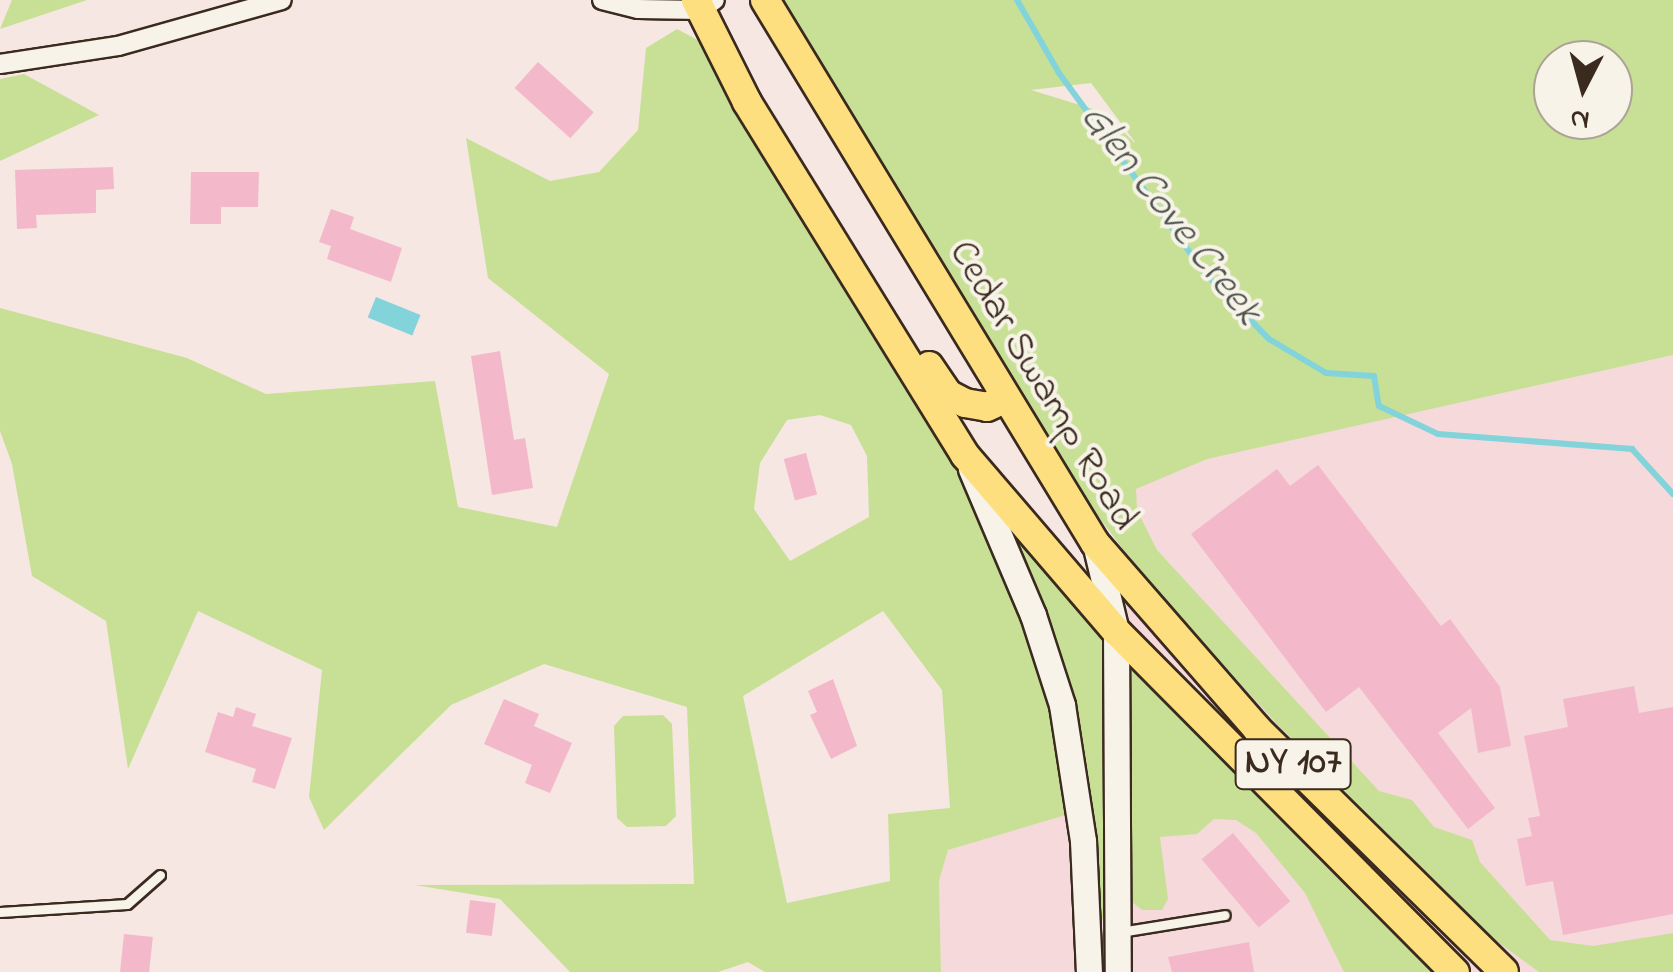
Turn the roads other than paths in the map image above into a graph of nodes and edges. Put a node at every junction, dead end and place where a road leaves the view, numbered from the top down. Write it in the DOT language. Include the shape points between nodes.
graph roads {
  1 [pos="282,0"];
  2 [pos="602,0"];
  3 [pos="765,0"];
  4 [pos="704,3"];
  5 [pos="0,64"];
  6 [pos="816,219"];
  7 [pos="1004,399"];
  8 [pos="965,455"];
  9 [pos="1095,544"];
  10 [pos="1116,631"];
  11 [pos="160,875"];
  12 [pos="0,912"];
  13 [pos="1225,915"];
  14 [pos="1116,932"];
  15 [pos="1088,943"];
  16 [pos="1089,972"];
  17 [pos="1104,972"];
  18 [pos="1118,972"];
  19 [pos="1455,972"];
  20 [pos="1504,972"];
  1 -- 5 [label="street" via="118,46"];
  2 -- 4 [label="street" via="638,9"];
  3 -- 7 [label="main road, Cedar Swamp Road / NY 107"];
  4 -- 6 [label="main road, NY 107"];
  6 -- 7 [label="main road" via="876,283 948,394 978,407"];
  6 -- 8 [label="main road, NY 107"];
  7 -- 9 [label="main road, Cedar Swamp Road / NY 107"];
  8 -- 10 [label="main road, NY 107"];
  8 -- 15 [label="main road" via="1033,615 1062,705 1083,841"];
  9 -- 10 [label="main road, Cedar Swamp Road"];
  9 -- 20 [label="main road, NY 107" via="1257,729"];
  10 -- 14 [label="main road, Cedar Swamp Road"];
  10 -- 19 [label="main road, NY 107"];
  11 -- 12 [label="lane" via="128,904"];
  13 -- 14 [label="lane"];
  14 -- 18 [label="main road, Cedar Swamp Road"];
  15 -- 16 [label="main road"];
  15 -- 17 [label="main road" via="1100,952"];
}
